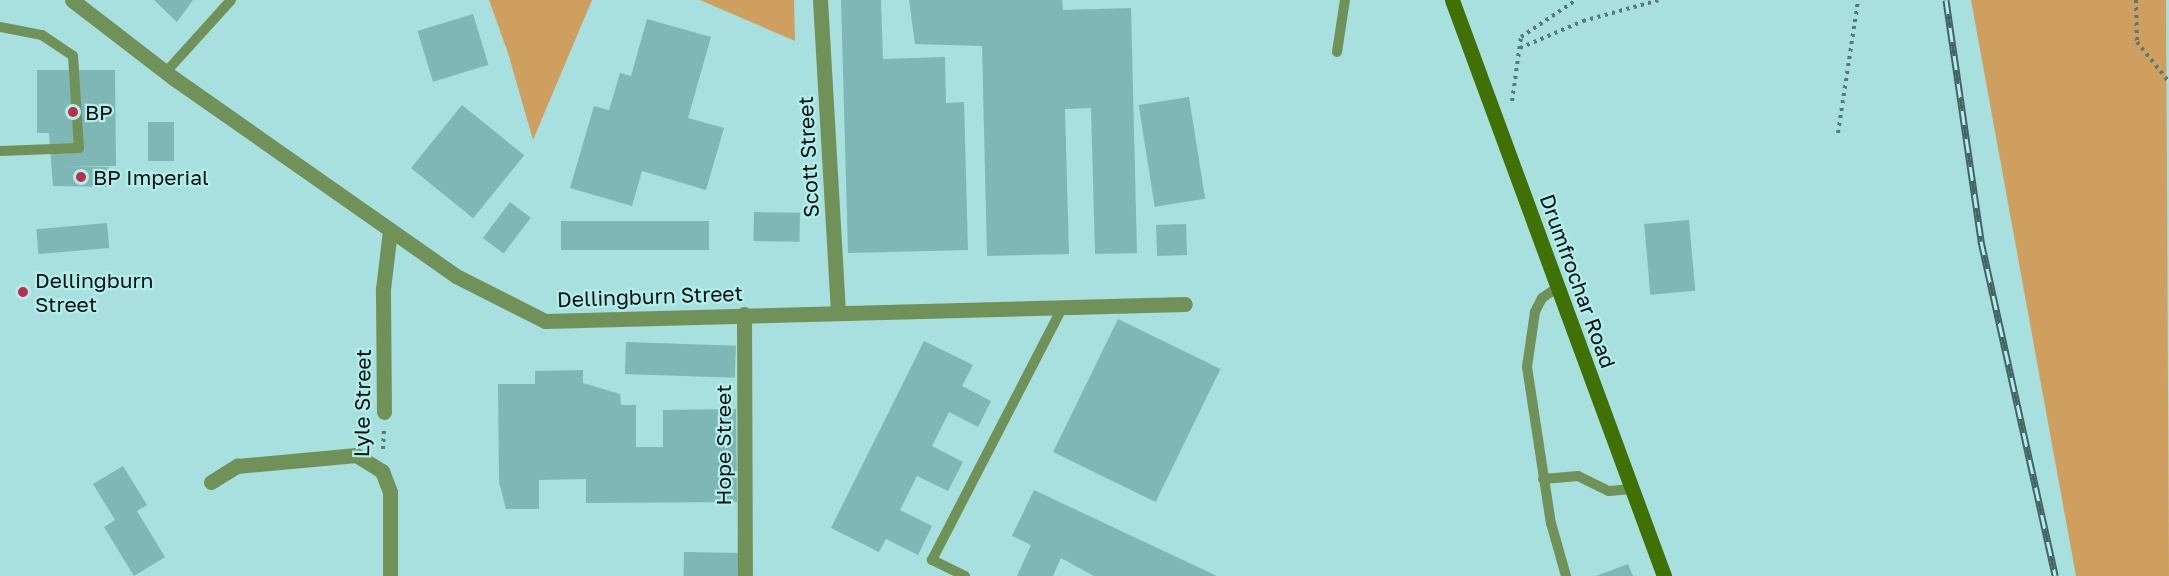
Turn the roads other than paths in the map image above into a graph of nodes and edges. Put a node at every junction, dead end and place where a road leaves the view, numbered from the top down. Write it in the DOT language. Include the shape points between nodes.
graph roads {
  1 [pos="72,0"];
  2 [pos="231,0"];
  3 [pos="820,0"];
  4 [pos="1345,0"];
  5 [pos="1452,0"];
  6 [pos="220,3"];
  7 [pos="0,27"];
  8 [pos="1337,52"];
  9 [pos="166,72"];
  10 [pos="0,151"];
  11 [pos="390,230"];
  12 [pos="1558,287"];
  13 [pos="1185,303"];
  14 [pos="1063,306"];
  15 [pos="838,312"];
  16 [pos="744,314"];
  17 [pos="384,411"];
  18 [pos="1544,479"];
  19 [pos="211,482"];
  20 [pos="1632,489"];
  21 [pos="390,576"];
  22 [pos="745,576"];
  23 [pos="965,576"];
  24 [pos="1566,576"];
  25 [pos="1664,576"];
  1 -- 9 [label="street, Dellingburn Street"];
  2 -- 6 [label="lane"];
  3 -- 15 [label="street, Scott Street"];
  4 -- 8 [label="lane"];
  5 -- 12 [label="main road, Drumfrochar Road"];
  6 -- 9 [label="lane"];
  7 -- 10 [label="lane" via="42,35 73,56 79,148"];
  9 -- 11 [label="street, Dellingburn Street"];
  11 -- 16 [label="street, Dellingburn Street" via="456,276 545,321"];
  11 -- 17 [label="street, Lyle Street" via="383,289"];
  12 -- 18 [label="lane" via="1542,298 1535,312 1527,367"];
  12 -- 20 [label="main road, Drumfrochar Road"];
  13 -- 14 [label="street, Dellingburn Street"];
  14 -- 15 [label="street, Dellingburn Street"];
  14 -- 23 [label="lane" via="932,560"];
  15 -- 16 [label="street, Dellingburn Street"];
  16 -- 22 [label="street, Hope Street"];
  18 -- 20 [label="lane" via="1578,476 1609,491"];
  18 -- 24 [label="lane"];
  19 -- 21 [label="street, Lyle Street" via="237,466 356,455 382,471 390,492"];
  20 -- 25 [label="main road, Drumfrochar Road"];
}
